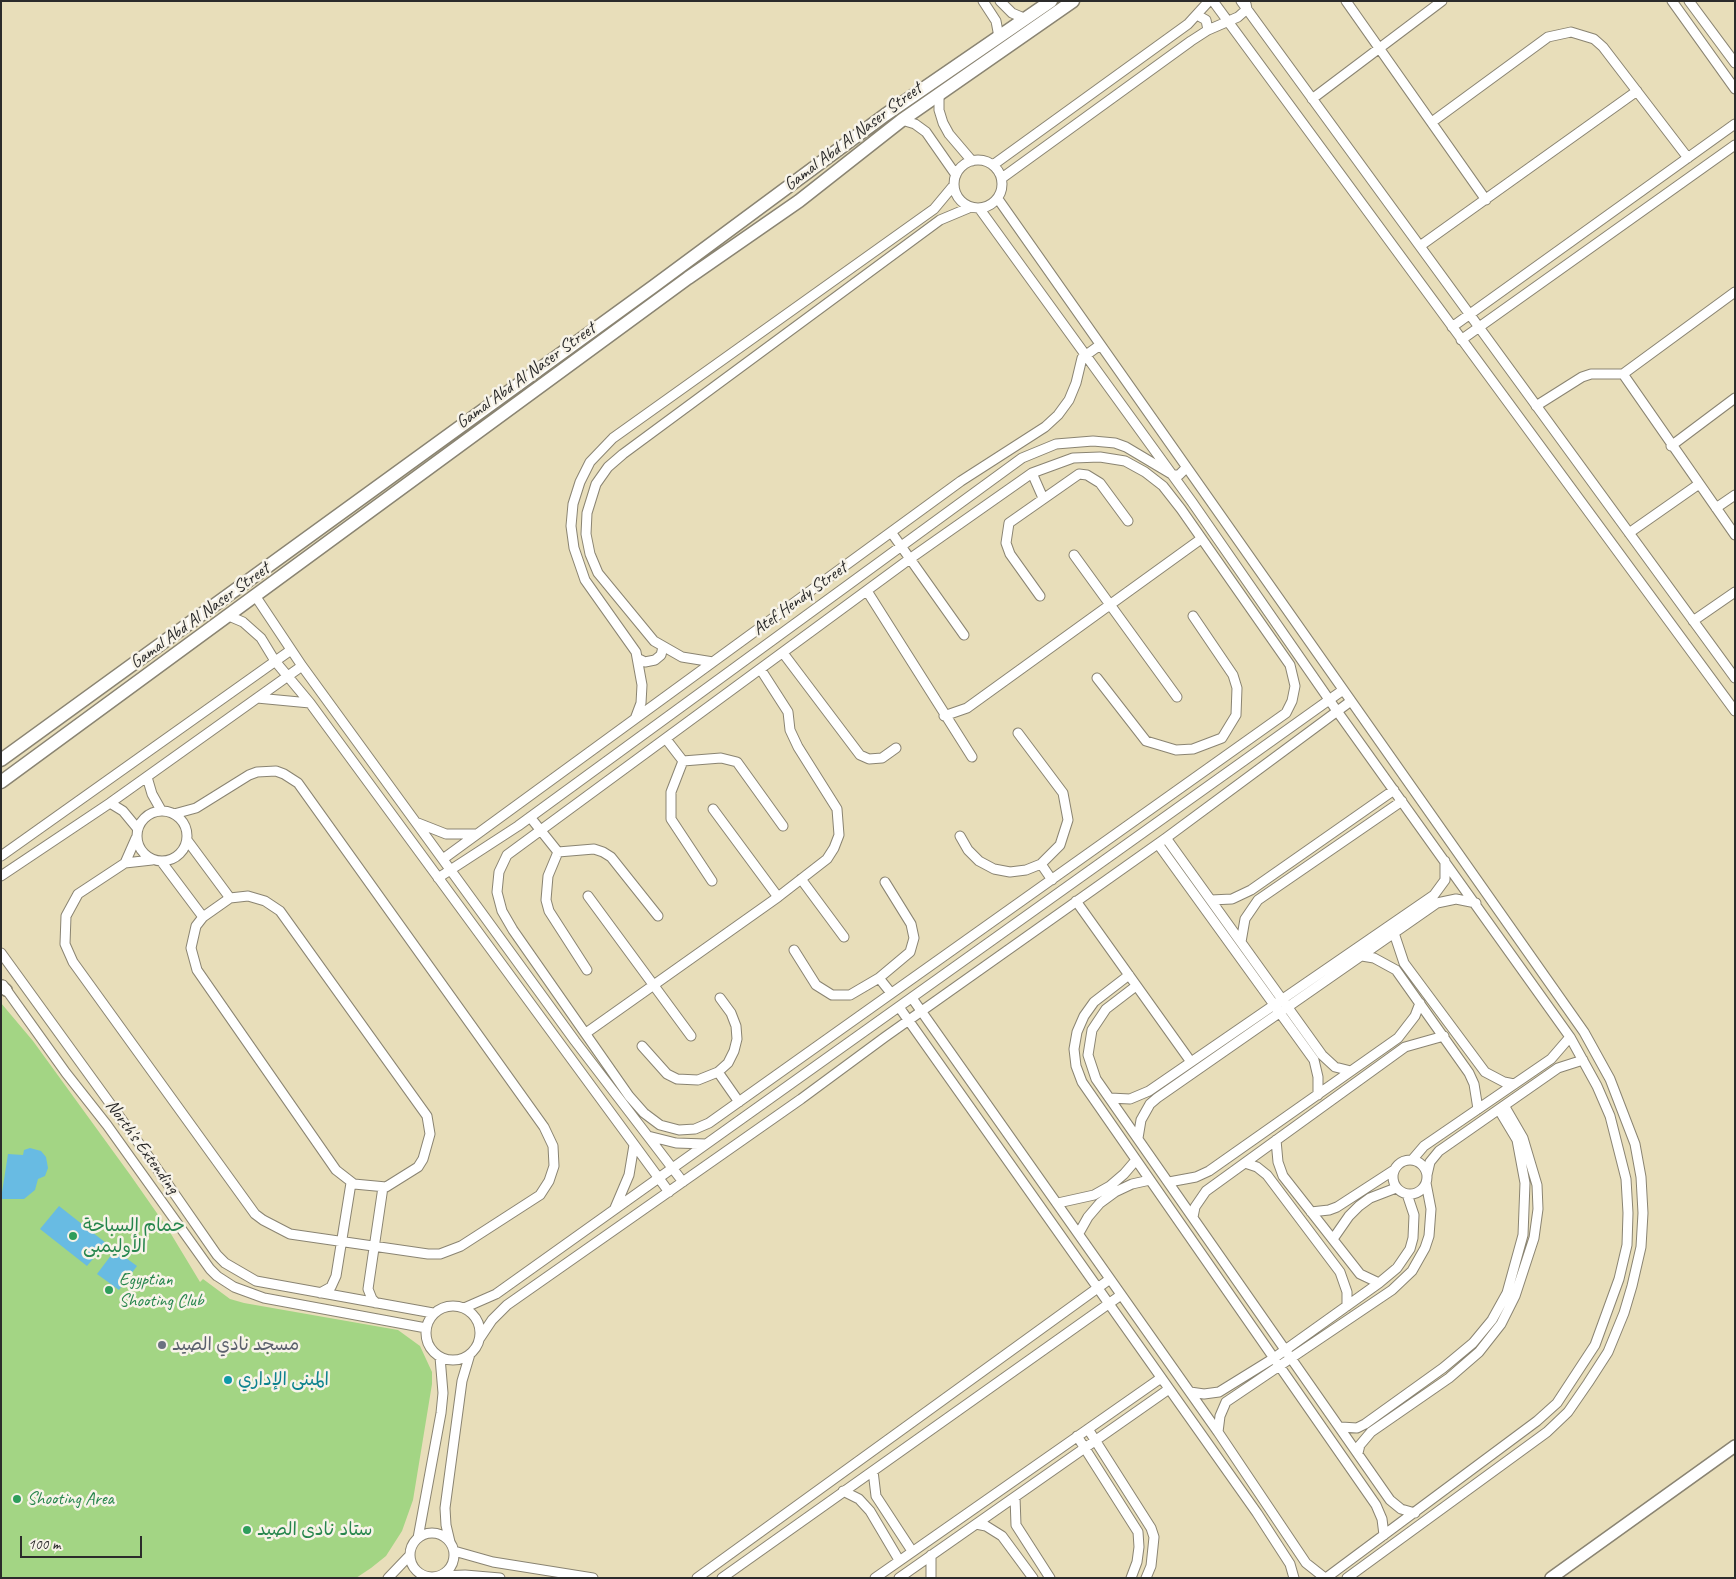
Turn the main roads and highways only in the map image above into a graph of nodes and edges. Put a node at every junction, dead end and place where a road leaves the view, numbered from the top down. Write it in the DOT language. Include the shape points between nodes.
graph roads {
  1 [pos="1051,1"];
  2 [pos="1073,1"];
  3 [pos="680,266"];
  4 [pos="688,278"];
  5 [pos="654,286"];
  6 [pos="662,298"];
  7 [pos="1,760"];
  8 [pos="1,782"];
  1 -- 3 [label="main road, Gamal Abd Al Naser Street" via="893,109"];
  2 -- 4 [label="main road, Gamal Abd Al Naser Street" via="902,120 799,200"];
  3 -- 4 [label="main road" via="680,275"];
  3 -- 5 [label="main road, Gamal Abd Al Naser Street"];
  4 -- 6 [label="main road, Gamal Abd Al Naser Street"];
  5 -- 6 [label="main road" via="662,288"];
  5 -- 7 [label="main road, Gamal Abd Al Naser Street"];
  6 -- 8 [label="main road, Gamal Abd Al Naser Street"];
}
